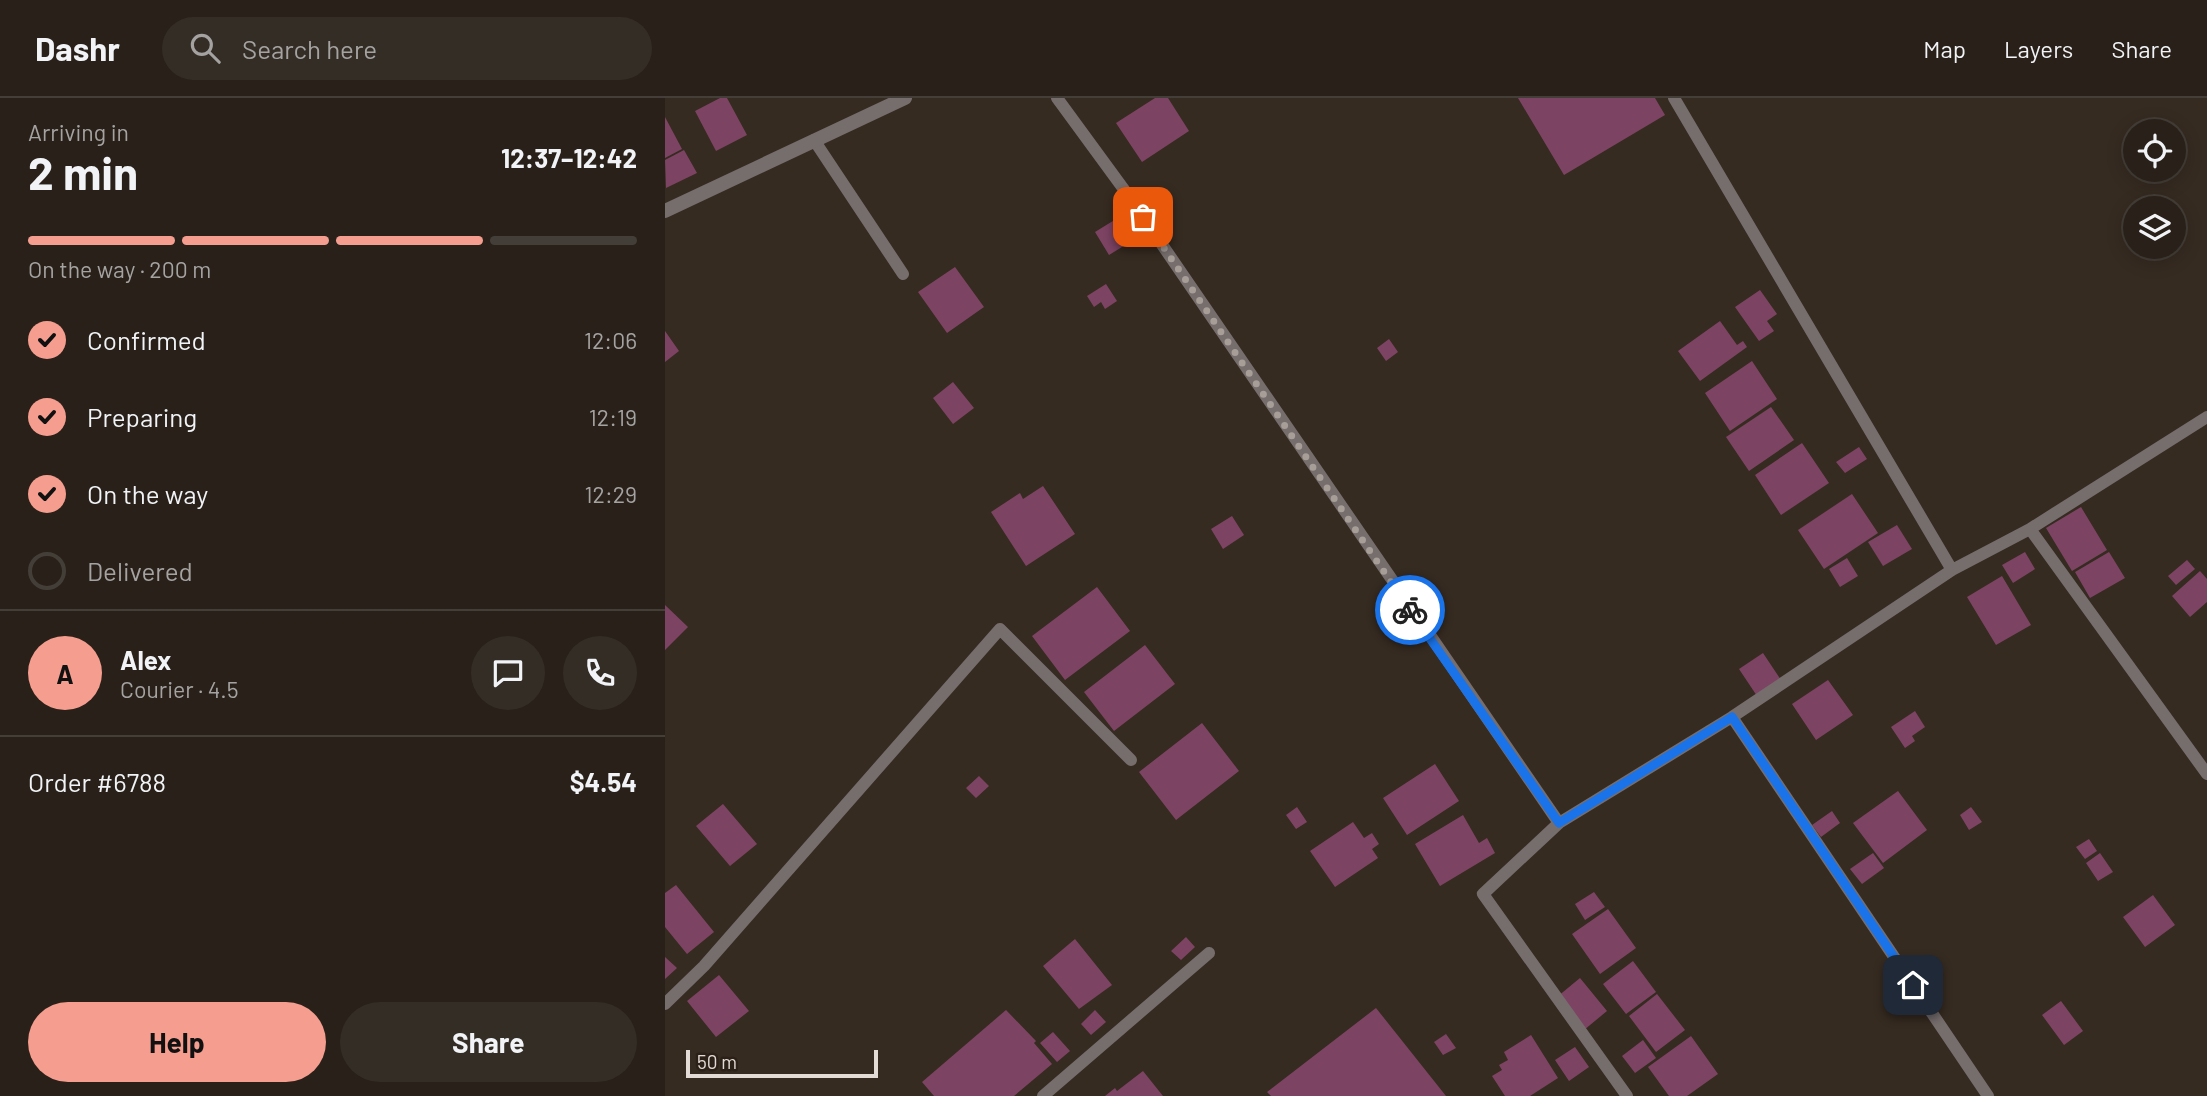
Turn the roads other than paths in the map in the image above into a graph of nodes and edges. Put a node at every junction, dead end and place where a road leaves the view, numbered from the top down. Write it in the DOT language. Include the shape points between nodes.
graph roads {
  1 [pos="905,98"];
  2 [pos="1057,98"];
  3 [pos="1674,98"];
  4 [pos="814,140"];
  5 [pos="665,211"];
  6 [pos="903,274"];
  7 [pos="2207,417"];
  8 [pos="2030,530"];
  9 [pos="1952,570"];
  10 [pos="1732,717"];
  11 [pos="1131,760"];
  12 [pos="2207,774"];
  13 [pos="1559,823"];
  14 [pos="1209,953"];
  15 [pos="665,1004"];
  16 [pos="1043,1096"];
  17 [pos="1627,1096"];
  18 [pos="1988,1096"];
  1 -- 4 [label="street"];
  2 -- 13 [label="lane"];
  3 -- 9 [label="lane"];
  4 -- 5 [label="street"];
  4 -- 6 [label="lane"];
  7 -- 8 [label="lane"];
  8 -- 9 [label="lane"];
  8 -- 12 [label="lane"];
  9 -- 10 [label="lane"];
  10 -- 13 [label="lane"];
  10 -- 18 [label="lane"];
  11 -- 15 [label="lane" via="1000,629 704,967"];
  13 -- 17 [label="lane" via="1483,894"];
  14 -- 16 [label="lane"];
}
